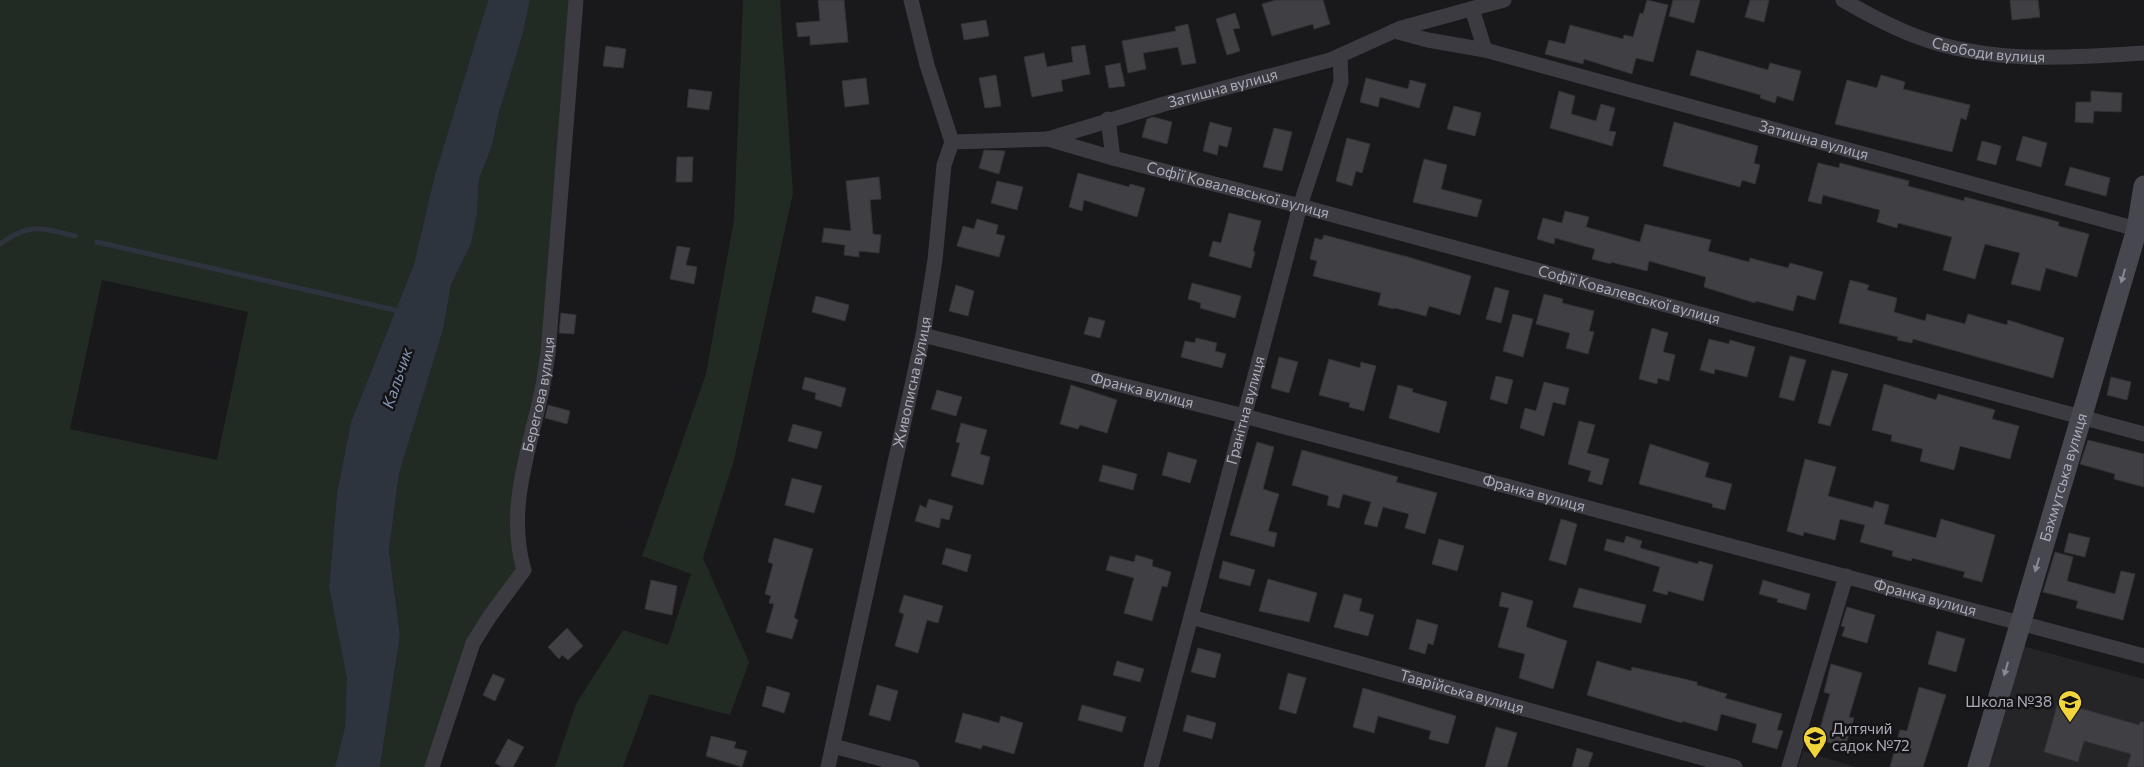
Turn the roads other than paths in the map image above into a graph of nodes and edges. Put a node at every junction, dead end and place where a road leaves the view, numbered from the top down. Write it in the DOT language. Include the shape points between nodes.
graph roads {
  1 [pos="576,0"];
  2 [pos="911,0"];
  3 [pos="1504,0"];
  4 [pos="1843,0"];
  5 [pos="1472,9"];
  6 [pos="1394,31"];
  7 [pos="1485,50"];
  8 [pos="2144,54"];
  9 [pos="1340,56"];
  10 [pos="1108,120"];
  11 [pos="1048,139"];
  12 [pos="952,142"];
  13 [pos="1113,158"];
  14 [pos="2144,186"];
  15 [pos="1300,206"];
  16 [pos="2141,230"];
  17 [pos="922,335"];
  18 [pos="1244,416"];
  19 [pos="2082,418"];
  20 [pos="2144,434"];
  21 [pos="1846,576"];
  22 [pos="1191,617"];
  23 [pos="2020,622"];
  24 [pos="2144,656"];
  25 [pos="833,746"];
  26 [pos="432,767"];
  27 [pos="828,767"];
  28 [pos="912,767"];
  29 [pos="1151,767"];
  30 [pos="1735,767"];
  31 [pos="1789,767"];
  32 [pos="1978,767"];
  1 -- 26 [label="street, Берегова вулиця" via="548,354 518,489 515,519 517,549 524,570 473,643"];
  2 -- 12 [label="street" via="927,65"];
  3 -- 5 [label="street"];
  4 -- 8 [label="street, Свободи вулиця" via="1911,35 1973,52 2025,57"];
  5 -- 6 [label="street, Затишна вулиця"];
  5 -- 7 [label="street"];
  6 -- 7 [label="street, Затишна вулиця"];
  6 -- 9 [label="street, Затишна вулиця"];
  7 -- 16 [label="street, Затишна вулиця"];
  9 -- 10 [label="street, Затишна вулиця"];
  9 -- 15 [label="street, Гранітна вулиця" via="1341,82"];
  10 -- 11 [label="street, Затишна вулиця"];
  10 -- 13 [label="street"];
  11 -- 12 [label="street, Софії Ковалевської вулиця"];
  11 -- 13 [label="street, Софії Ковалевської вулиця"];
  12 -- 17 [label="street, Живописна вулиця" via="944,165 935,260"];
  13 -- 15 [label="street, Софії Ковалевської вулиця"];
  14 -- 16 [label="street, Бахмутська вулиця"];
  15 -- 18 [label="street, Гранітна вулиця"];
  15 -- 19 [label="street, Софії Ковалевської вулиця"];
  16 -- 19 [label="street, Бахмутська вулиця, one-way"];
  17 -- 18 [label="street, Франка вулиця"];
  17 -- 25 [label="street, Живописна вулиця"];
  18 -- 21 [label="street, Франка вулиця"];
  18 -- 22 [label="street, Гранітна вулиця"];
  19 -- 20 [label="street, Софії Ковалевської вулиця"];
  19 -- 23 [label="street, Бахмутська вулиця, one-way"];
  21 -- 23 [label="street, Франка вулиця"];
  21 -- 31 [label="street"];
  22 -- 29 [label="street, Гранітна вулиця"];
  22 -- 30 [label="street, Таврійська вулиця"];
  23 -- 24 [label="street, Франка вулиця"];
  23 -- 32 [label="street, Бахмутська вулиця, one-way"];
  25 -- 27 [label="street, Живописна вулиця"];
  25 -- 28 [label="street"];
}
